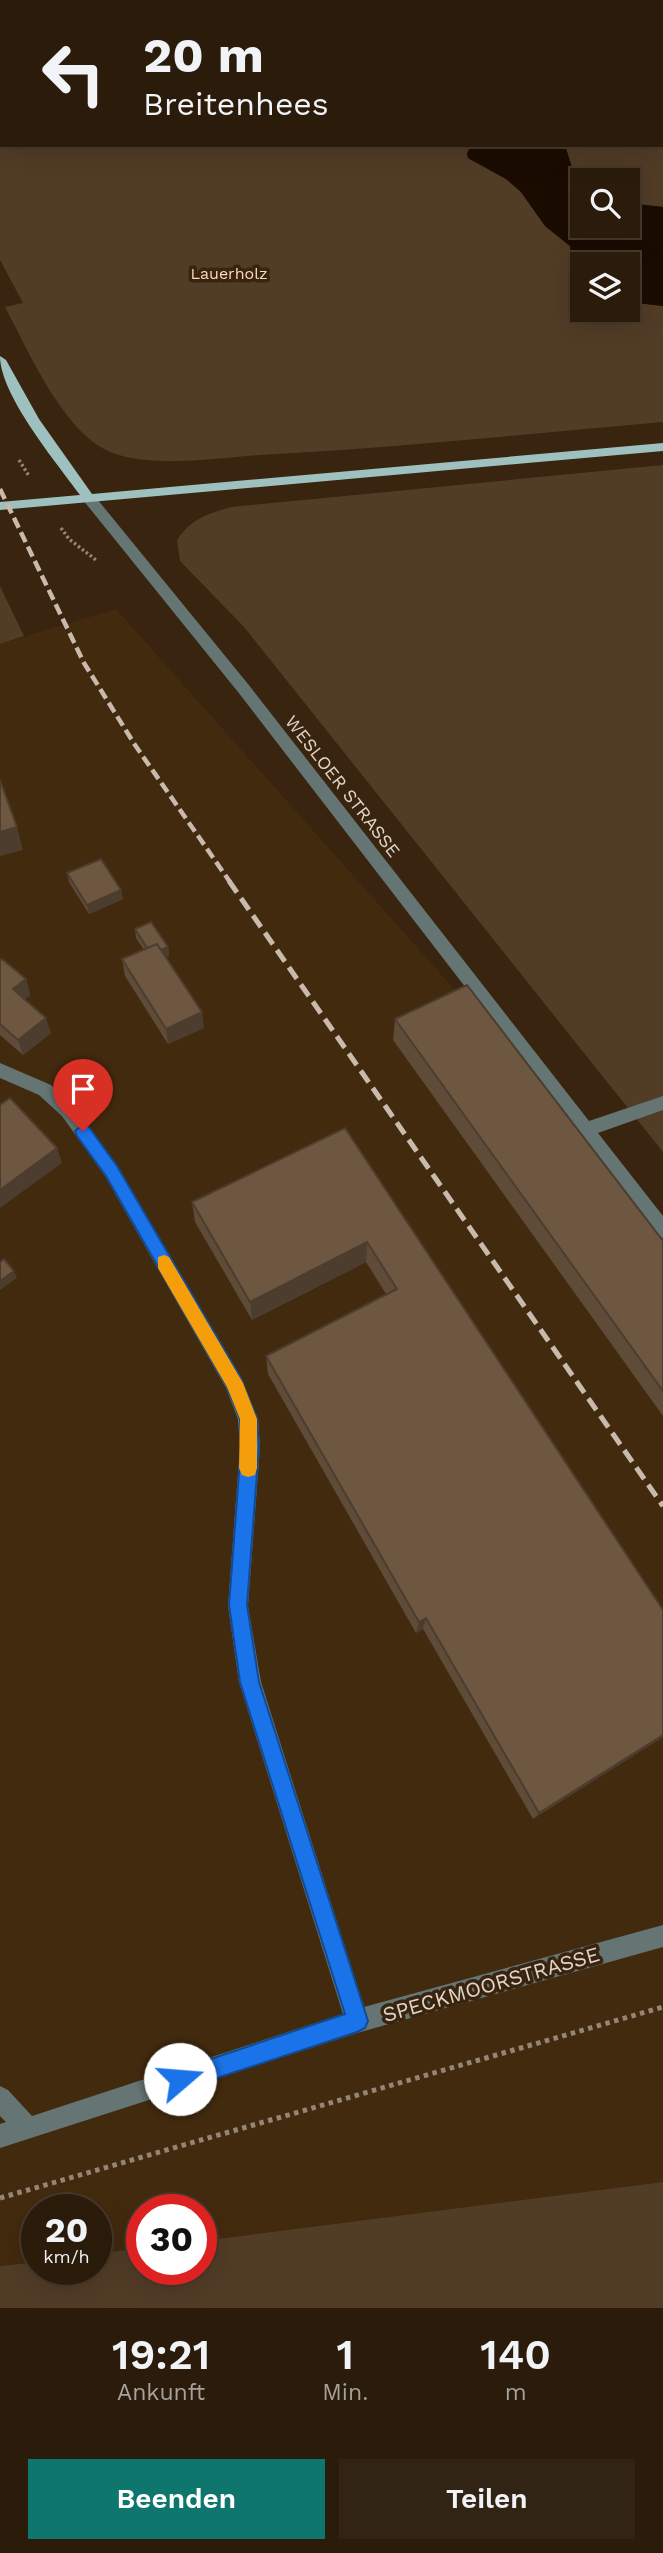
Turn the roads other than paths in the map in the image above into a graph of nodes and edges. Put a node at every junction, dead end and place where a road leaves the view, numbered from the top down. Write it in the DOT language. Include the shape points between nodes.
graph roads {
  1 [pos="0,360"];
  2 [pos="663,447"];
  3 [pos="88,497"];
  4 [pos="0,506"];
  5 [pos="0,1070"];
  6 [pos="663,1103"];
  7 [pos="585,1130"];
  8 [pos="663,1230"];
  9 [pos="663,1936"];
  10 [pos="357,2021"];
  11 [pos="0,2098"];
  12 [pos="28,2129"];
  13 [pos="0,2136"];
  1 -- 3 [label="main road, WESLOER STRASSE" via="33,420"];
  2 -- 3 [label="main road"];
  3 -- 4 [label="main road"];
  3 -- 7 [label="street, WESLOER STRASSE" via="243,688"];
  5 -- 10 [label="street" via="45,1090 68,1111 111,1171 234,1383 248,1419 250,1447 238,1605 250,1682"];
  6 -- 7 [label="street"];
  7 -- 8 [label="street, WESLOER STRASSE"];
  9 -- 10 [label="street, SPECKMOORSTRASSE"];
  10 -- 12 [label="street, SPECKMOORSTRASSE"];
  11 -- 12 [label="street"];
  12 -- 13 [label="street, SPECKMOORSTRASSE"];
}
